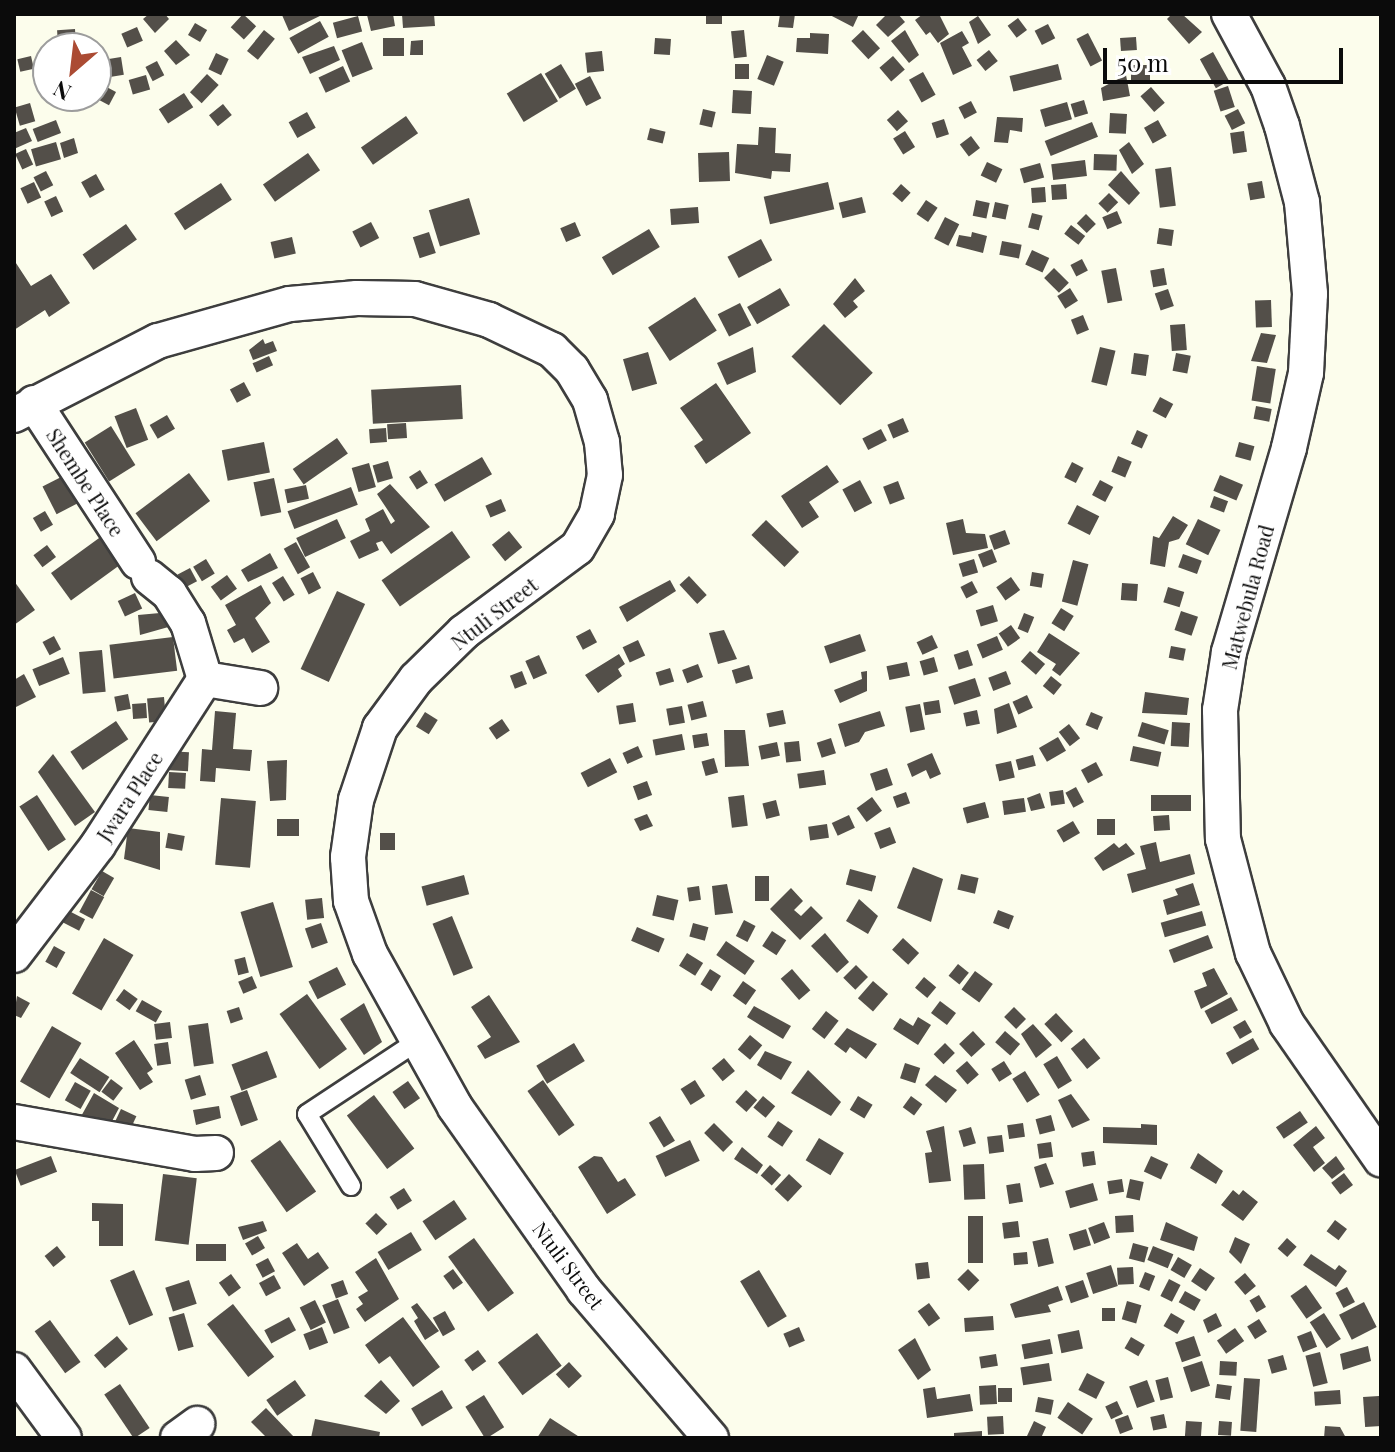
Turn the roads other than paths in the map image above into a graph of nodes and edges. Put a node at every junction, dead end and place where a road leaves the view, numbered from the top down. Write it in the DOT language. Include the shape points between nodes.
graph roads {
  1 [pos="1229,14"];
  2 [pos="24,409"];
  3 [pos="205,679"];
  4 [pos="260,688"];
  5 [pos="14,955"];
  6 [pos="416,1042"];
  7 [pos="14,1122"];
  8 [pos="216,1153"];
  9 [pos="1381,1159"];
  10 [pos="351,1186"];
  11 [pos="14,1370"];
  12 [pos="64,1438"];
  13 [pos="711,1438"];
  1 -- 9 [label="street, Matwebula Road" via="1268,86 1282,126 1302,202 1310,294 1306,373 1229,652 1222,695 1218,774 1223,839 1253,953 1287,1024"];
  2 -- 3 [label="street, Shembe Place" via="144,569 169,593 188,623"];
  2 -- 6 [label="street, Ntuli Street" via="158,341 290,304 357,298 415,299 489,320 552,350 578,380 602,442 605,475 597,514 577,548 464,632 416,679 380,728 356,800 348,857 351,901 370,954"];
  3 -- 4 [label="street"];
  3 -- 5 [label="street, Jwara Place" via="98,845"];
  6 -- 10 [label="lane" via="307,1114"];
  6 -- 13 [label="street, Ntuli Street" via="455,1107 584,1290"];
  7 -- 8 [label="street" via="195,1154"];
  11 -- 12 [label="street"];
}
